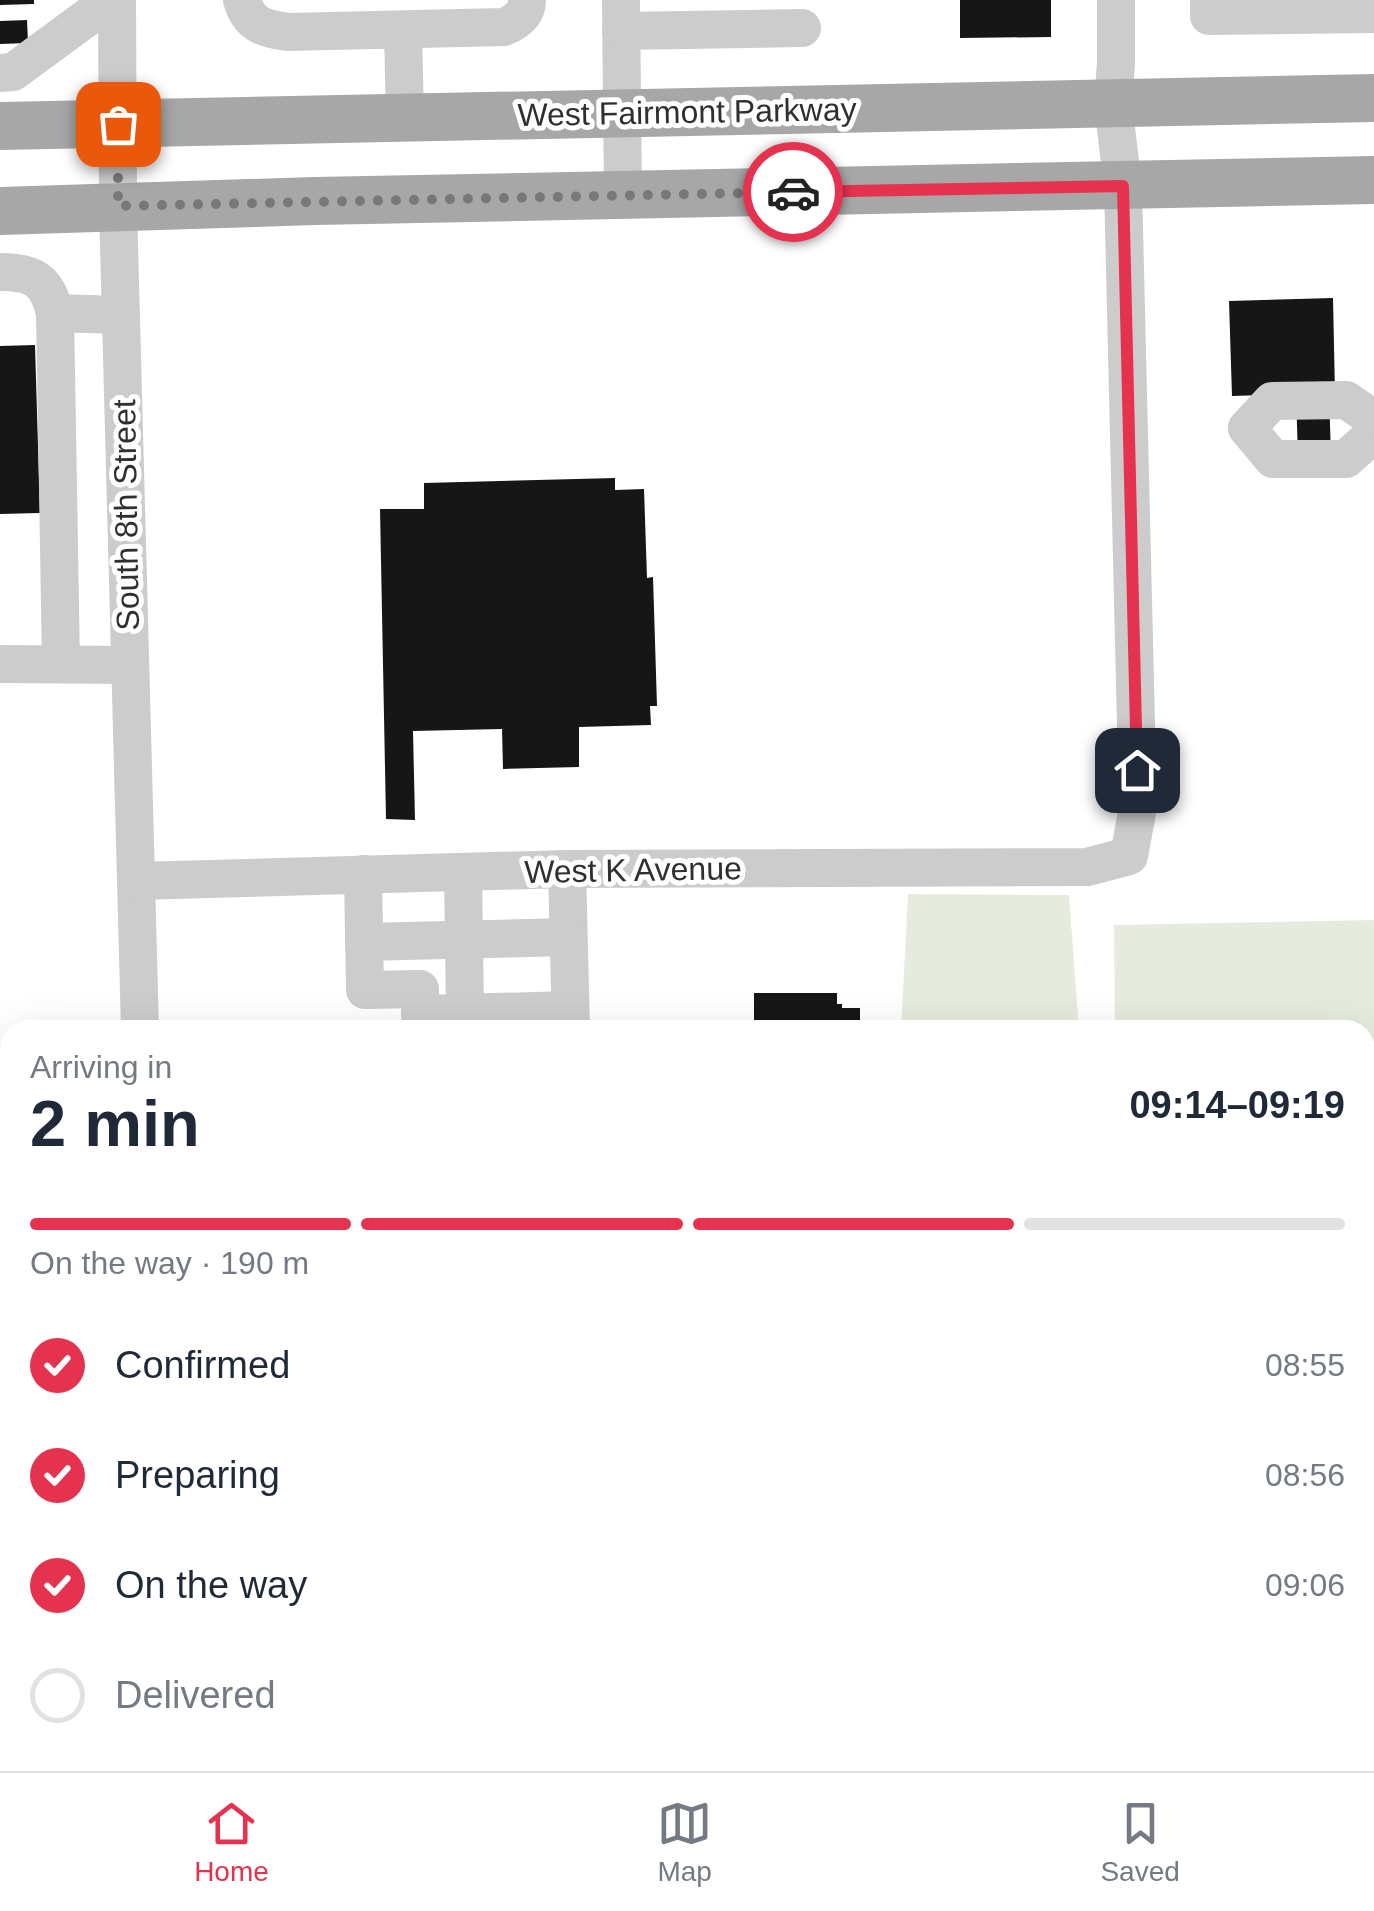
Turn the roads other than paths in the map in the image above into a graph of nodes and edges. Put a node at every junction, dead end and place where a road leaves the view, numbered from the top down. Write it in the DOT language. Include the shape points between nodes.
graph roads {
  1 [pos="114,0"];
  2 [pos="242,0"];
  3 [pos="527,0"];
  4 [pos="1116,0"];
  5 [pos="1209,0"];
  6 [pos="1374,14"];
  7 [pos="621,16"];
  8 [pos="802,28"];
  9 [pos="403,30"];
  10 [pos="0,73"];
  11 [pos="1374,98"];
  12 [pos="1113,104"];
  13 [pos="621,112"];
  14 [pos="405,117"];
  15 [pos="118,124"];
  16 [pos="0,126"];
  17 [pos="1374,180"];
  18 [pos="1123,186"];
  19 [pos="623,195"];
  20 [pos="118,206"];
  21 [pos="7,211"];
  22 [pos="8,272"];
  23 [pos="55,313"];
  24 [pos="121,315"];
  25 [pos="1374,426"];
  26 [pos="1247,428"];
  27 [pos="0,664"];
  28 [pos="60,664"];
  29 [pos="130,665"];
  30 [pos="567,869"];
  31 [pos="463,872"];
  32 [pos="363,874"];
  33 [pos="136,881"];
  34 [pos="568,938"];
  35 [pos="464,940"];
  36 [pos="364,942"];
  37 [pos="465,1012"];
  38 [pos="140,1020"];
  39 [pos="421,1020"];
  40 [pos="430,1020"];
  41 [pos="570,1020"];
  1 -- 10 [label="street" via="13,72"];
  1 -- 15 [label="street, South 8th Street"];
  2 -- 9 [label="street" via="261,28"];
  3 -- 9 [label="street" via="518,22 504,27"];
  4 -- 12 [label="street"];
  5 -- 6 [label="street" via="1209,16"];
  7 -- 8 [label="street"];
  7 -- 13 [label="street"];
  9 -- 14 [label="street"];
  11 -- 12 [label="main road, West Fairmont Parkway"];
  12 -- 13 [label="main road, West Fairmont Parkway"];
  12 -- 18 [label="street"];
  13 -- 14 [label="main road, West Fairmont Parkway"];
  13 -- 19 [label="street"];
  14 -- 15 [label="main road, West Fairmont Parkway"];
  15 -- 16 [label="main road, West Fairmont Parkway"];
  15 -- 20 [label="street, South 8th Street"];
  17 -- 18 [label="main road"];
  18 -- 19 [label="main road"];
  18 -- 30 [label="street, West K Avenue" via="1138,807 1129,856 1087,866"];
  19 -- 20 [label="main road"];
  20 -- 21 [label="main road"];
  20 -- 24 [label="street, South 8th Street"];
  21 -- 22 [label="street"];
  22 -- 23 [label="street" via="38,279 50,291"];
  23 -- 24 [label="street"];
  23 -- 28 [label="street"];
  24 -- 29 [label="street, South 8th Street"];
  25 -- 26 [label="street" via="1347,436 1272,437"];
  27 -- 28 [label="street"];
  28 -- 29 [label="street"];
  29 -- 33 [label="street, South 8th Street"];
  30 -- 31 [label="street, West K Avenue"];
  30 -- 34 [label="street"];
  31 -- 32 [label="street, West K Avenue"];
  31 -- 35 [label="street"];
  32 -- 33 [label="street, West K Avenue"];
  32 -- 36 [label="street"];
  33 -- 38 [label="street, South 8th Street"];
  34 -- 35 [label="street"];
  34 -- 41 [label="street"];
  35 -- 36 [label="street"];
  35 -- 37 [label="street"];
  36 -- 39 [label="street" via="365,990 420,989"];
  37 -- 40 [label="street"];
  37 -- 41 [label="street"];
}
